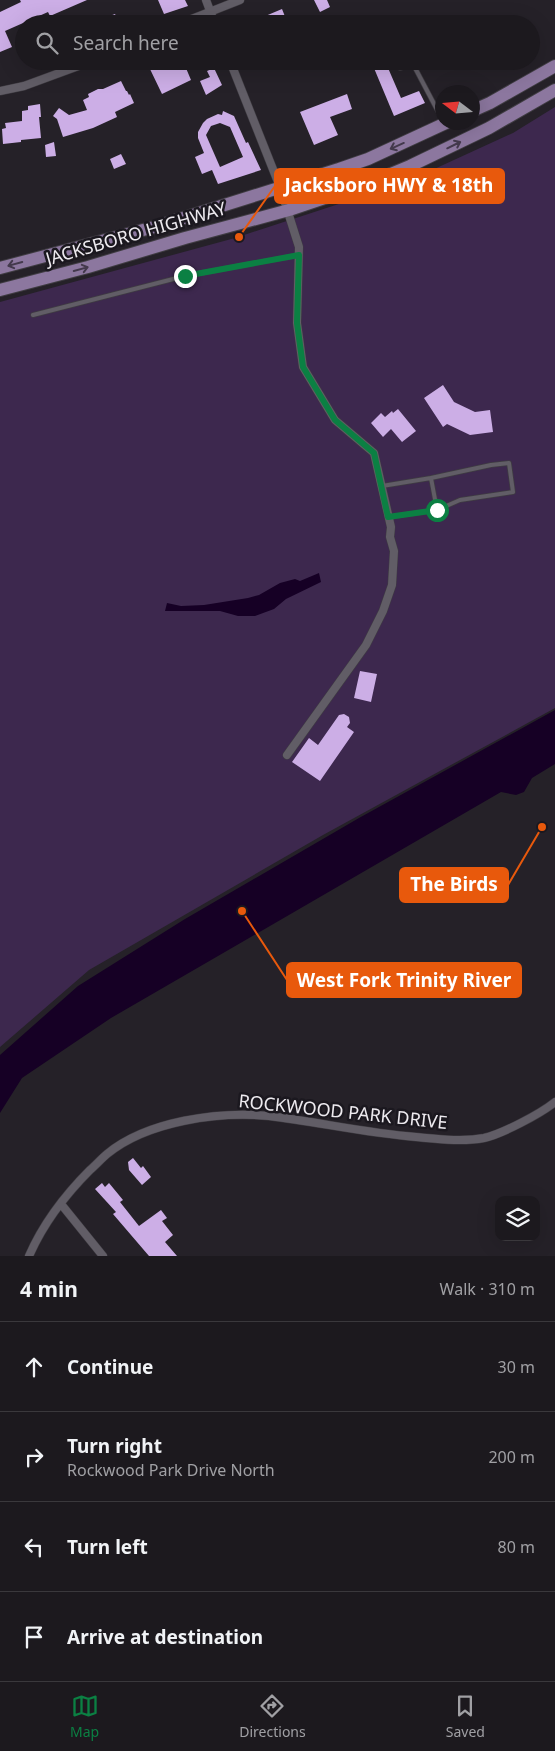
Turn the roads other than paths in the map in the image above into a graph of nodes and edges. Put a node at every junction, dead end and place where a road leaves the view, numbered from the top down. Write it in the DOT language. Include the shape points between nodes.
graph roads {
  1 [pos="206,0"];
  2 [pos="240,0"];
  3 [pos="210,12"];
  4 [pos="202,15"];
  5 [pos="211,15"];
  6 [pos="555,66"];
  7 [pos="68,70"];
  8 [pos="234,70"];
  9 [pos="416,70"];
  10 [pos="555,90"];
  11 [pos="0,92"];
  12 [pos="502,96"];
  13 [pos="435,104"];
  14 [pos="480,107"];
  15 [pos="516,113"];
  16 [pos="435,127"];
  17 [pos="280,188"];
  18 [pos="289,210"];
  19 [pos="299,255"];
  20 [pos="0,268"];
  21 [pos="0,290"];
  22 [pos="33,315"];
  23 [pos="431,478"];
  24 [pos="382,486"];
  25 [pos="437,510"];
  26 [pos="388,517"];
  27 [pos="287,755"];
  28 [pos="555,1102"];
  29 [pos="61,1204"];
  30 [pos="29,1256"];
  31 [pos="103,1256"];
  1 -- 3 [label="street"];
  2 -- 3 [label="street"];
  3 -- 4 [label="street"];
  3 -- 5 [label="street"];
  6 -- 12 [label="main road"];
  7 -- 11 [label="street"];
  8 -- 17 [label="street"];
  9 -- 13 [label="lane"];
  10 -- 15 [label="main road, JACKSBORO HIGHWAY"];
  12 -- 14 [label="main road"];
  12 -- 15 [label="main road"];
  18 -- 15 [label="main road, JACKSBORO HIGHWAY, one-way" via="410,166"];
  16 -- 17 [label="main road, JACKSBORO HIGHWAY, one-way" via="368,159"];
  17 -- 18 [label="street"];
  17 -- 20 [label="main road, JACKSBORO HIGHWAY, one-way" via="158,226"];
  18 -- 19 [label="street"];
  21 -- 18 [label="main road, JACKSBORO HIGHWAY, one-way"];
  19 -- 22 [label="lane" via="185,276"];
  19 -- 24 [label="street" via="297,323 303,367 335,420 374,453"];
  23 -- 24 [label="lane"];
  23 -- 25 [label="lane"];
  23 -- 25 [label="lane" via="509,463 513,492 460,500"];
  24 -- 26 [label="street"];
  25 -- 26 [label="lane"];
  26 -- 27 [label="street" via="394,551 392,585 383,611 366,645"];
  28 -- 29 [label="street, ROCKWOOD PARK DRIVE" via="511,1128 485,1138 452,1140 382,1134 269,1116 230,1115 160,1127 107,1154"];
  29 -- 30 [label="street, ROCKWOOD PARK DRIVE" via="46,1223"];
  29 -- 31 [label="street"];
}
